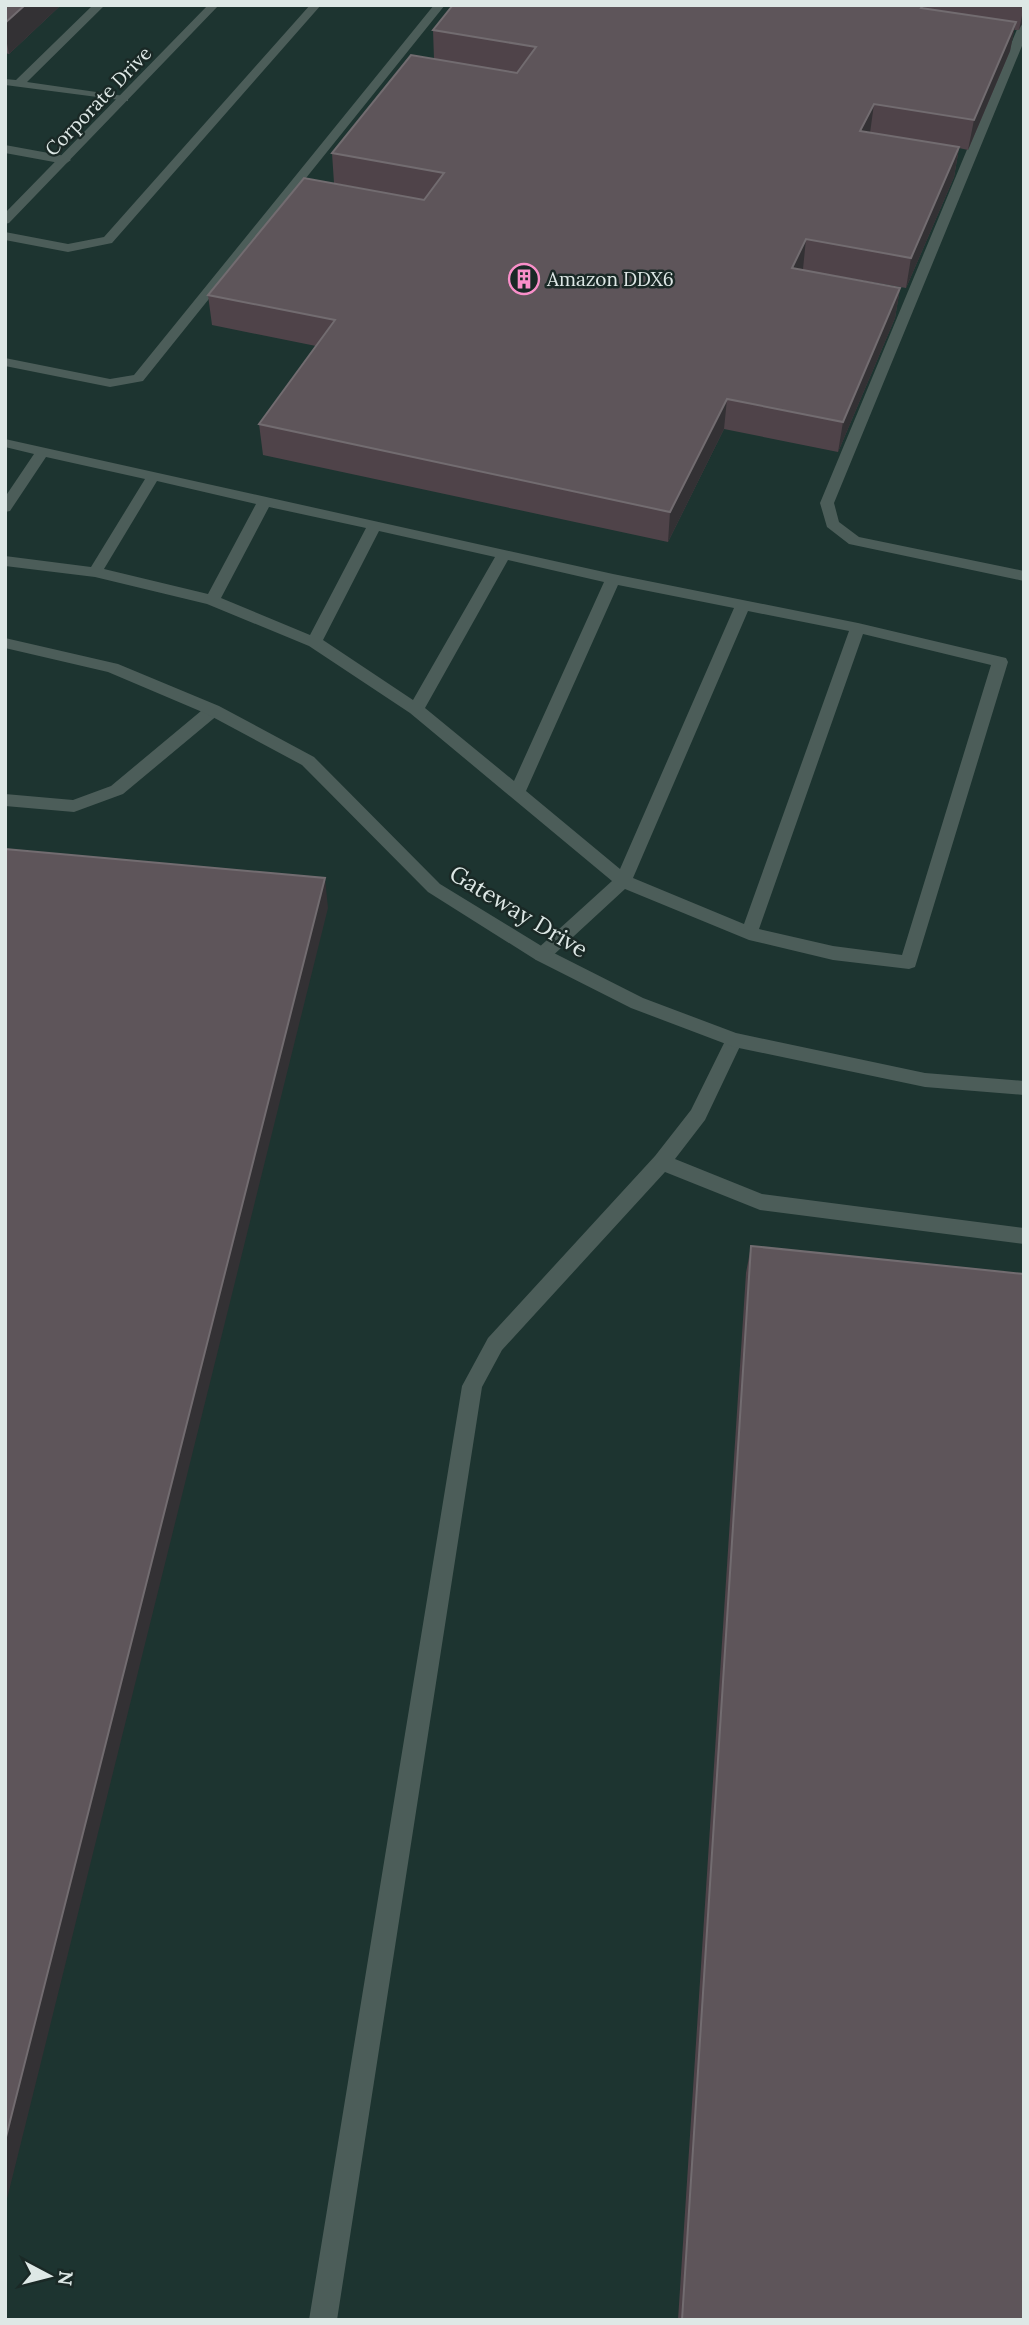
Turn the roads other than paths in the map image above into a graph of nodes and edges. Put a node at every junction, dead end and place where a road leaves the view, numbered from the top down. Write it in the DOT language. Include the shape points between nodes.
graph roads {
  1 [pos="100,5"];
  2 [pos="215,5"];
  3 [pos="316,5"];
  4 [pos="440,5"];
  5 [pos="1024,27"];
  6 [pos="5,82"];
  7 [pos="20,82"];
  8 [pos="124,99"];
  9 [pos="5,149"];
  10 [pos="65,160"];
  11 [pos="5,220"];
  12 [pos="5,236"];
  13 [pos="5,362"];
  14 [pos="5,443"];
  15 [pos="43,451"];
  16 [pos="153,477"];
  17 [pos="265,501"];
  18 [pos="5,508"];
  19 [pos="375,525"];
  20 [pos="504,554"];
  21 [pos="5,561"];
  22 [pos="94,572"];
  23 [pos="1024,576"];
  24 [pos="613,579"];
  25 [pos="212,600"];
  26 [pos="743,606"];
  27 [pos="858,628"];
  28 [pos="314,642"];
  29 [pos="5,643"];
  30 [pos="416,709"];
  31 [pos="212,710"];
  32 [pos="517,793"];
  33 [pos="5,800"];
  34 [pos="623,881"];
  35 [pos="749,933"];
  36 [pos="542,955"];
  37 [pos="734,1040"];
  38 [pos="1024,1088"];
  39 [pos="662,1161"];
  40 [pos="1024,1236"];
  41 [pos="323,2320"];
  1 -- 7 [label="street"];
  2 -- 8 [label="street, Corporate Drive"];
  3 -- 12 [label="street" via="107,240 68,248"];
  4 -- 13 [label="street" via="138,378 110,383"];
  5 -- 23 [label="street" via="827,503 832,524 854,541"];
  6 -- 7 [label="street"];
  7 -- 8 [label="street"];
  8 -- 10 [label="street, Corporate Drive"];
  9 -- 10 [label="street"];
  10 -- 11 [label="street, Corporate Drive"];
  14 -- 15 [label="street"];
  15 -- 16 [label="street"];
  15 -- 18 [label="street"];
  16 -- 17 [label="street"];
  16 -- 22 [label="street"];
  17 -- 19 [label="street"];
  17 -- 25 [label="street"];
  19 -- 20 [label="street"];
  19 -- 28 [label="street"];
  20 -- 24 [label="street"];
  20 -- 30 [label="street"];
  21 -- 22 [label="street"];
  22 -- 25 [label="street"];
  24 -- 26 [label="street"];
  24 -- 32 [label="street"];
  25 -- 28 [label="street"];
  26 -- 27 [label="street"];
  26 -- 34 [label="street"];
  27 -- 35 [label="street"];
  27 -- 35 [label="street" via="1000,662 909,962 833,953"];
  28 -- 30 [label="street"];
  29 -- 31 [label="street, Gateway Drive" via="112,668"];
  30 -- 32 [label="street"];
  31 -- 33 [label="street" via="117,790 74,806"];
  31 -- 36 [label="street, Gateway Drive" via="308,761 434,888"];
  32 -- 34 [label="street"];
  34 -- 35 [label="street"];
  34 -- 36 [label="street"];
  36 -- 37 [label="street, Gateway Drive" via="637,1003"];
  37 -- 38 [label="street, Gateway Drive" via="925,1080"];
  37 -- 39 [label="street" via="698,1115"];
  39 -- 40 [label="street" via="760,1202"];
  39 -- 41 [label="street" via="495,1344 472,1386"];
}
